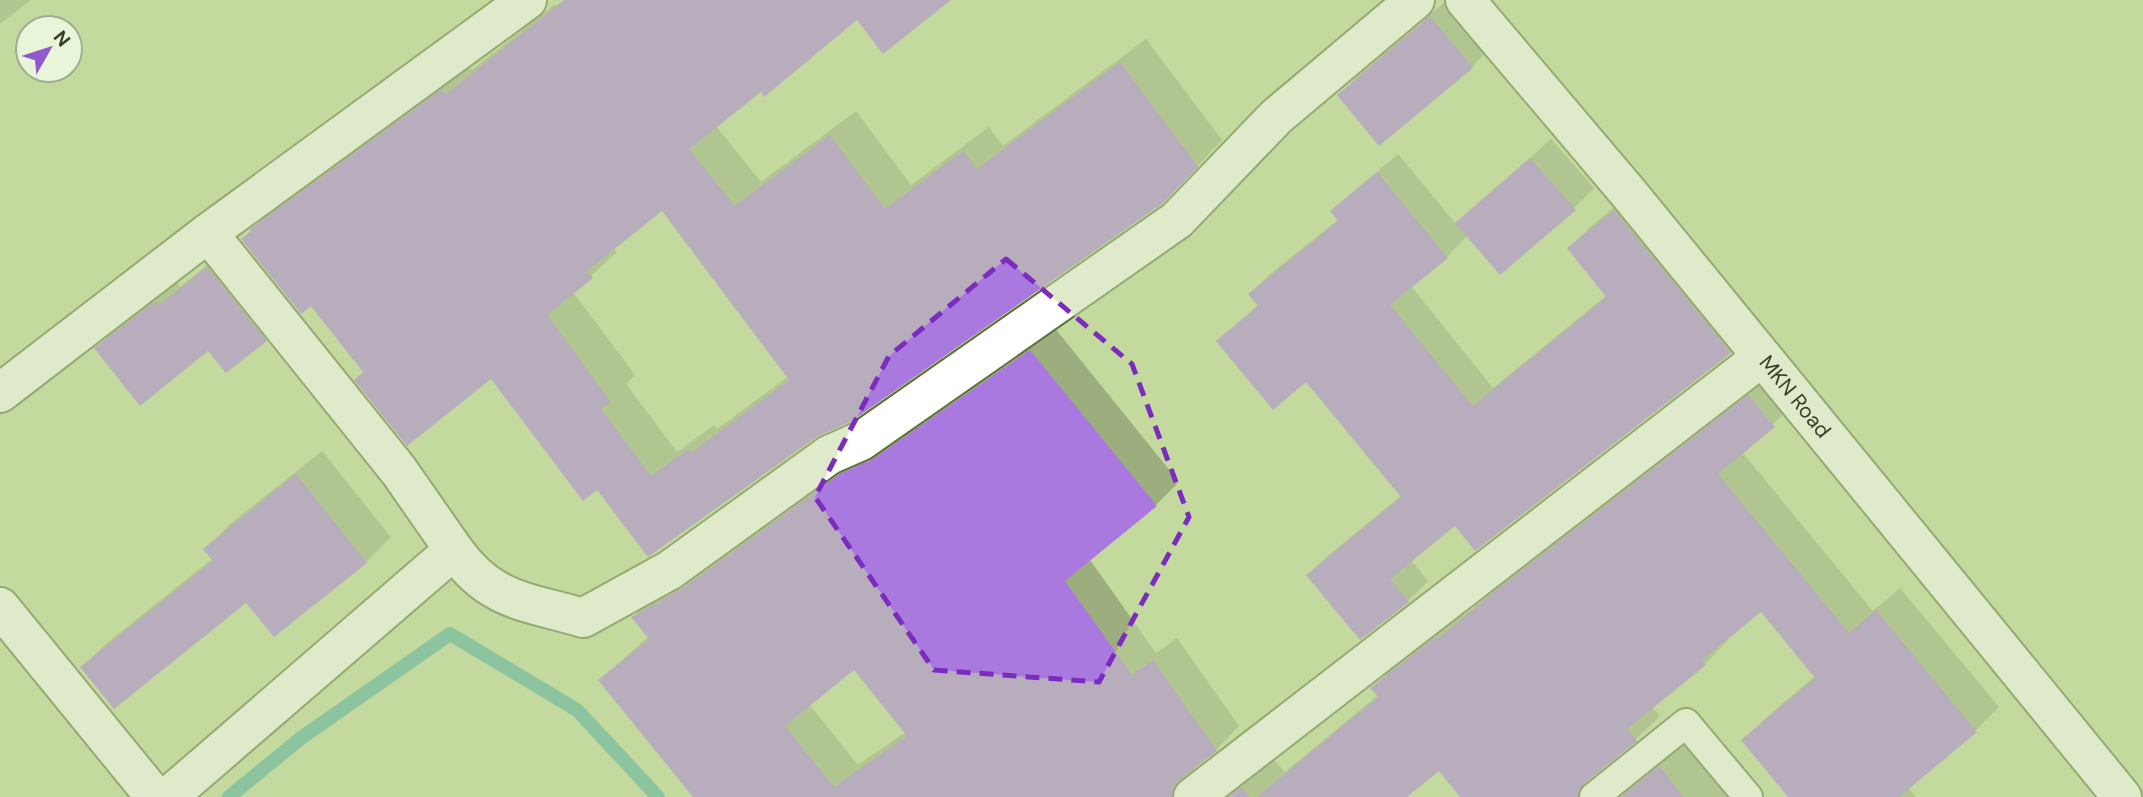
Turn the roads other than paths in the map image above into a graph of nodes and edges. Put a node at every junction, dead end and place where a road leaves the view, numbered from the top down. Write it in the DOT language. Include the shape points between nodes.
graph roads {
  1 [pos="527,0"];
  2 [pos="1415,0"];
  3 [pos="1465,0"];
  4 [pos="208,233"];
  5 [pos="1762,358"];
  6 [pos="0,393"];
  7 [pos="454,550"];
  8 [pos="0,607"];
  9 [pos="156,797"];
  10 [pos="168,797"];
  11 [pos="1193,797"];
  12 [pos="1594,797"];
  13 [pos="1748,797"];
  14 [pos="2122,797"];
  1 -- 4 [label="street"];
  2 -- 7 [label="street" via="1276,117 1177,220 861,441 829,455 670,570 583,618 505,596 486,586"];
  3 -- 5 [label="street, MKN Road"];
  4 -- 6 [label="street"];
  4 -- 7 [label="street" via="398,471"];
  5 -- 11 [label="street"];
  5 -- 14 [label="street, MKN Road"];
  7 -- 10 [label="street"];
  8 -- 9 [label="street"];
  12 -- 13 [label="lane" via="1686,723"];
}
